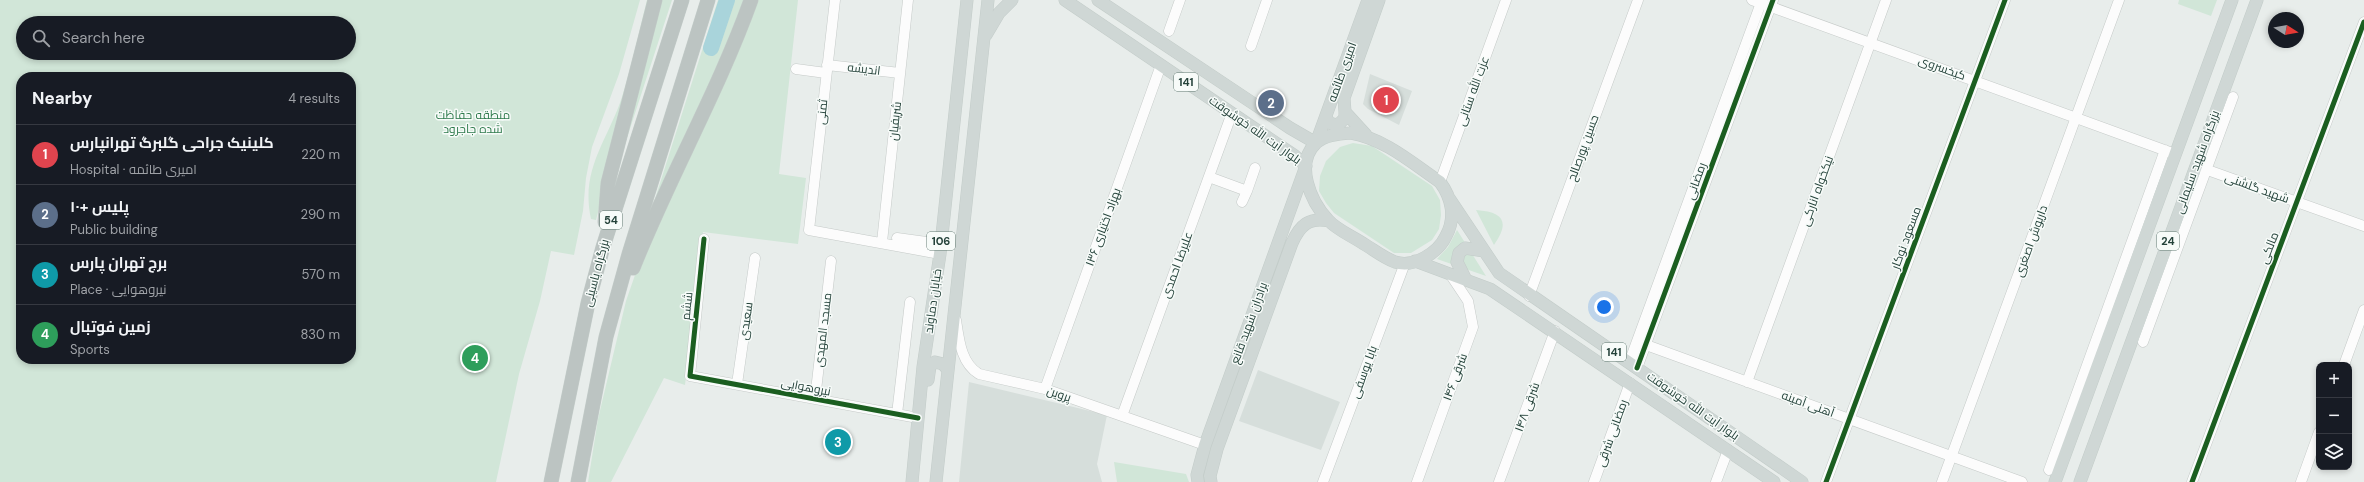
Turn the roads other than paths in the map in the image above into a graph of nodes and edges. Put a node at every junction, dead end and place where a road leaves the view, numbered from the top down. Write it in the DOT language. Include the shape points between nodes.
graph roads {
  1 [pos="655,0"];
  2 [pos="682,0"];
  3 [pos="708,0"];
  4 [pos="751,0"];
  5 [pos="835,0"];
  6 [pos="908,0"];
  7 [pos="967,0"];
  8 [pos="988,0"];
  9 [pos="1012,0"];
  10 [pos="1064,0"];
  11 [pos="1098,0"];
  12 [pos="1180,0"];
  13 [pos="1267,0"];
  14 [pos="1368,0"];
  15 [pos="1379,0"];
  16 [pos="1506,0"];
  17 [pos="1638,0"];
  18 [pos="1886,0"];
  19 [pos="2005,0"];
  20 [pos="2119,0"];
  21 [pos="2232,0"];
  22 [pos="2257,0"];
  23 [pos="1758,1"];
  24 [pos="1772,4"];
  25 [pos="2364,22"];
  26 [pos="1168,31"];
  27 [pos="984,40"];
  28 [pos="1871,42"];
  29 [pos="1251,46"];
  30 [pos="1161,65"];
  31 [pos="796,69"];
  32 [pos="827,69"];
  33 [pos="900,73"];
  34 [pos="1975,80"];
  35 [pos="2233,97"];
  36 [pos="1728,109"];
  37 [pos="1345,112"];
  38 [pos="1232,113"];
  39 [pos="1326,117"];
  40 [pos="2076,118"];
  41 [pos="1366,135"];
  42 [pos="1316,143"];
  43 [pos="2170,152"];
  44 [pos="1306,166"];
  45 [pos="1255,168"];
  46 [pos="2201,168"];
  47 [pos="1209,177"];
  48 [pos="1440,182"];
  49 [pos="1247,191"];
  50 [pos="1449,198"];
  51 [pos="1242,202"];
  52 [pos="2297,202"];
  53 [pos="1329,221"];
  54 [pos="2364,226"];
  55 [pos="704,239"];
  56 [pos="882,239"];
  57 [pos="603,247"];
  58 [pos="940,249"];
  59 [pos="1484,251"];
  60 [pos="754,258"];
  61 [pos="831,261"];
  62 [pos="1410,262"];
  63 [pos="1450,274"];
  64 [pos="1466,280"];
  65 [pos="1529,296"];
  66 [pos="910,302"];
  67 [pos="2364,310"];
  68 [pos="954,311"];
  69 [pos="1555,331"];
  70 [pos="606,337"];
  71 [pos="2143,342"];
  72 [pos="1642,343"];
  73 [pos="2345,362"];
  74 [pos="1633,366"];
  75 [pos="948,370"];
  76 [pos="690,376"];
  77 [pos="1748,382"];
  78 [pos="1630,383"];
  79 [pos="737,384"];
  80 [pos="1045,389"];
  81 [pos="2081,397"];
  82 [pos="815,399"];
  83 [pos="897,414"];
  84 [pos="1122,416"];
  85 [pos="918,418"];
  86 [pos="1850,419"];
  87 [pos="917,430"];
  88 [pos="2318,434"];
  89 [pos="1205,445"];
  90 [pos="1728,450"];
  91 [pos="1951,456"];
  92 [pos="2049,470"];
  93 [pos="551,482"];
  94 [pos="578,482"];
  95 [pos="912,482"];
  96 [pos="936,482"];
  97 [pos="1198,482"];
  98 [pos="1211,482"];
  99 [pos="1323,482"];
  100 [pos="1417,482"];
  101 [pos="1499,482"];
  102 [pos="1594,482"];
  103 [pos="1716,482"];
  104 [pos="1774,482"];
  105 [pos="1802,482"];
  106 [pos="1826,482"];
  107 [pos="1942,482"];
  108 [pos="2022,482"];
  109 [pos="2055,482"];
  110 [pos="2080,482"];
  111 [pos="2192,482"];
  112 [pos="2301,482"];
  1 -- 57 [label="highway" via="608,183"];
  2 -- 57 [label="highway, بزرگراه یاسینی / 54"];
  3 -- 70 [label="highway, 54" via="629,254"];
  4 -- 70 [label="highway" via="717,82 656,212"];
  5 -- 32 [label="street, ثمنی"];
  6 -- 33 [label="street, شریفیان"];
  7 -- 58 [label="main road, خیابان دماوند / 106"];
  8 -- 27 [label="main road, خیابان دماوند / 106"];
  9 -- 27 [label="main road" via="999,13"];
  10 -- 30 [label="main road, بلوار آیت الله خوشوقت / 141"];
  11 -- 42 [label="main road, بلوار آیت الله خوشوقت / 141"];
  12 -- 26 [label="street"];
  13 -- 29 [label="street"];
  14 -- 39 [label="main road, امیری طائمه"];
  15 -- 37 [label="main road, امیری طائمه" via="1344,98"];
  16 -- 48 [label="street, عزت الله ستانی"];
  17 -- 65 [label="street, حسین پورصالح"];
  18 -- 28 [label="street, نیکخواه انارکی"];
  19 -- 34 [label="street, مسعود نوکار"];
  20 -- 40 [label="street, داریوش اصغری"];
  21 -- 43 [label="main road, بزرگراه شهید سلیمانی / 24"];
  22 -- 46 [label="main road, بزرگراه شهید سلیمانی / 24"];
  23 -- 24 [label="street, کیخسروی"];
  23 -- 36 [label="street, رمضانی"];
  24 -- 28 [label="street, کیخسروی"];
  24 -- 36 [label="street, رمضانی"];
  25 -- 52 [label="street, مالکی"];
  27 -- 68 [label="main road, خیابان دماوند / 106"];
  28 -- 34 [label="street, کیخسروی"];
  28 -- 77 [label="street, نیکخواه انارکی"];
  30 -- 38 [label="main road, بلوار آیت الله خوشوقت / 141"];
  30 -- 80 [label="street, بهزاد اختیاری ۱۳۶"];
  31 -- 32 [label="street, اندیشه"];
  32 -- 33 [label="street, اندیشه"];
  32 -- 56 [label="street, ثمنی" via="810,231"];
  33 -- 56 [label="street, شریفیان"];
  34 -- 40 [label="street, کیخسروی"];
  34 -- 86 [label="street, مسعود نوکار"];
  35 -- 46 [label="street"];
  36 -- 72 [label="street, رمضانی"];
  37 -- 39 [label="main road" via="1345,118 1338,125 1329,123"];
  37 -- 41 [label="main road, امیری طائمه"];
  38 -- 44 [label="main road, بلوار آیت الله خوشوقت / 141"];
  38 -- 47 [label="street, علیرضا احمدی"];
  39 -- 42 [label="main road, امیری طائمه"];
  40 -- 43 [label="street, کیخسروی"];
  40 -- 91 [label="street, داریوش اصغری"];
  41 -- 42 [label="main road" via="1341,134 1329,136"];
  41 -- 48 [label="main road" via="1381,142"];
  42 -- 44 [label="main road"];
  43 -- 81 [label="main road, بزرگراه شهید سلیمانی / 24"];
  44 -- 53 [label="main road" via="1310,194"];
  44 -- 89 [label="main road, برادران شهید قانع"];
  45 -- 49 [label="street"];
  46 -- 52 [label="street, شهید گلشنی"];
  46 -- 71 [label="street"];
  46 -- 110 [label="main road, بزرگراه شهید سلیمانی / 24"];
  47 -- 49 [label="street"];
  47 -- 84 [label="street, علیرضا احمدی"];
  48 -- 50 [label="main road"];
  49 -- 51 [label="street"];
  50 -- 59 [label="main road, بلوار آیت الله خوشوقت / 141"];
  50 -- 62 [label="main road" via="1452,213 1447,235 1433,253"];
  52 -- 54 [label="street, شهید گلشنی"];
  52 -- 111 [label="street, مالکی"];
  53 -- 62 [label="main road" via="1387,259"];
  53 -- 98 [label="main road, برادران شهید قانع" via="1312,220 1303,226 1292,243 1217,449 1210,476"];
  55 -- 76 [label="street, ششم"];
  56 -- 58 [label="street"];
  57 -- 93 [label="highway, بزرگراه یاسینی / 54" via="588,303"];
  58 -- 85 [label="main road, خیابان دماوند / 106"];
  59 -- 64 [label="main road" via="1465,248 1459,253 1457,262"];
  59 -- 65 [label="main road, بلوار آیت الله خوشوقت / 141" via="1499,273"];
  60 -- 79 [label="street, سعیدی"];
  61 -- 82 [label="street, مسجد المهدی"];
  62 -- 63 [label="main road, بلوار آیت الله خوشوقت / 141"];
  62 -- 99 [label="street, بابا یوسفی"];
  63 -- 64 [label="main road, بلوار آیت الله خوشوقت / 141"];
  63 -- 100 [label="street, ۱۴۶ شرقی" via="1468,301 1473,318 1472,327"];
  64 -- 69 [label="main road, بلوار آیت الله خوشوقت / 141" via="1490,289"];
  65 -- 74 [label="main road, بلوار آیت الله خوشوقت / 141"];
  66 -- 83 [label="street"];
  67 -- 73 [label="street"];
  68 -- 75 [label="main road, خیابان دماوند / 106"];
  68 -- 80 [label="street, پروین" via="961,349 971,369 979,374"];
  69 -- 78 [label="main road, بلوار آیت الله خوشوقت / 141"];
  69 -- 101 [label="street, ۱۴۸ شرقی"];
  70 -- 94 [label="highway, 54"];
  72 -- 74 [label="street, رمضانی"];
  72 -- 77 [label="street, آهنی آمینه"];
  74 -- 105 [label="main road, بلوار آیت الله خوشوقت / 141"];
  75 -- 87 [label="main road" via="940,362 930,366 924,407"];
  75 -- 96 [label="main road, خیابان دماوند / 106"];
  76 -- 79 [label="street, نیروهوایی"];
  77 -- 86 [label="street, آهنی آمینه"];
  78 -- 90 [label="main road, بلوار آیت الله خوشوقت / 141"];
  78 -- 102 [label="street, رمضانی شرقی"];
  79 -- 82 [label="street, نیروهوایی"];
  80 -- 84 [label="street, پروین"];
  81 -- 92 [label="street"];
  81 -- 109 [label="main road, بزرگراه شهید سلیمانی / 24"];
  82 -- 83 [label="street, نیروهوایی"];
  83 -- 85 [label="street, نیروهوایی"];
  84 -- 89 [label="street, پروین"];
  85 -- 87 [label="main road, خیابان دماوند / 106"];
  86 -- 91 [label="street, آهنی آمینه"];
  86 -- 106 [label="street, مسعود نوکار"];
  87 -- 95 [label="main road, خیابان دماوند / 106"];
  88 -- 112 [label="street"];
  89 -- 97 [label="main road, برادران شهید قانع" via="1197,475"];
  90 -- 103 [label="street"];
  90 -- 104 [label="main road, بلوار آیت الله خوشوقت / 141"];
  91 -- 107 [label="street, داریوش اصغری"];
  91 -- 108 [label="street, آهنی آمینه"];
}
